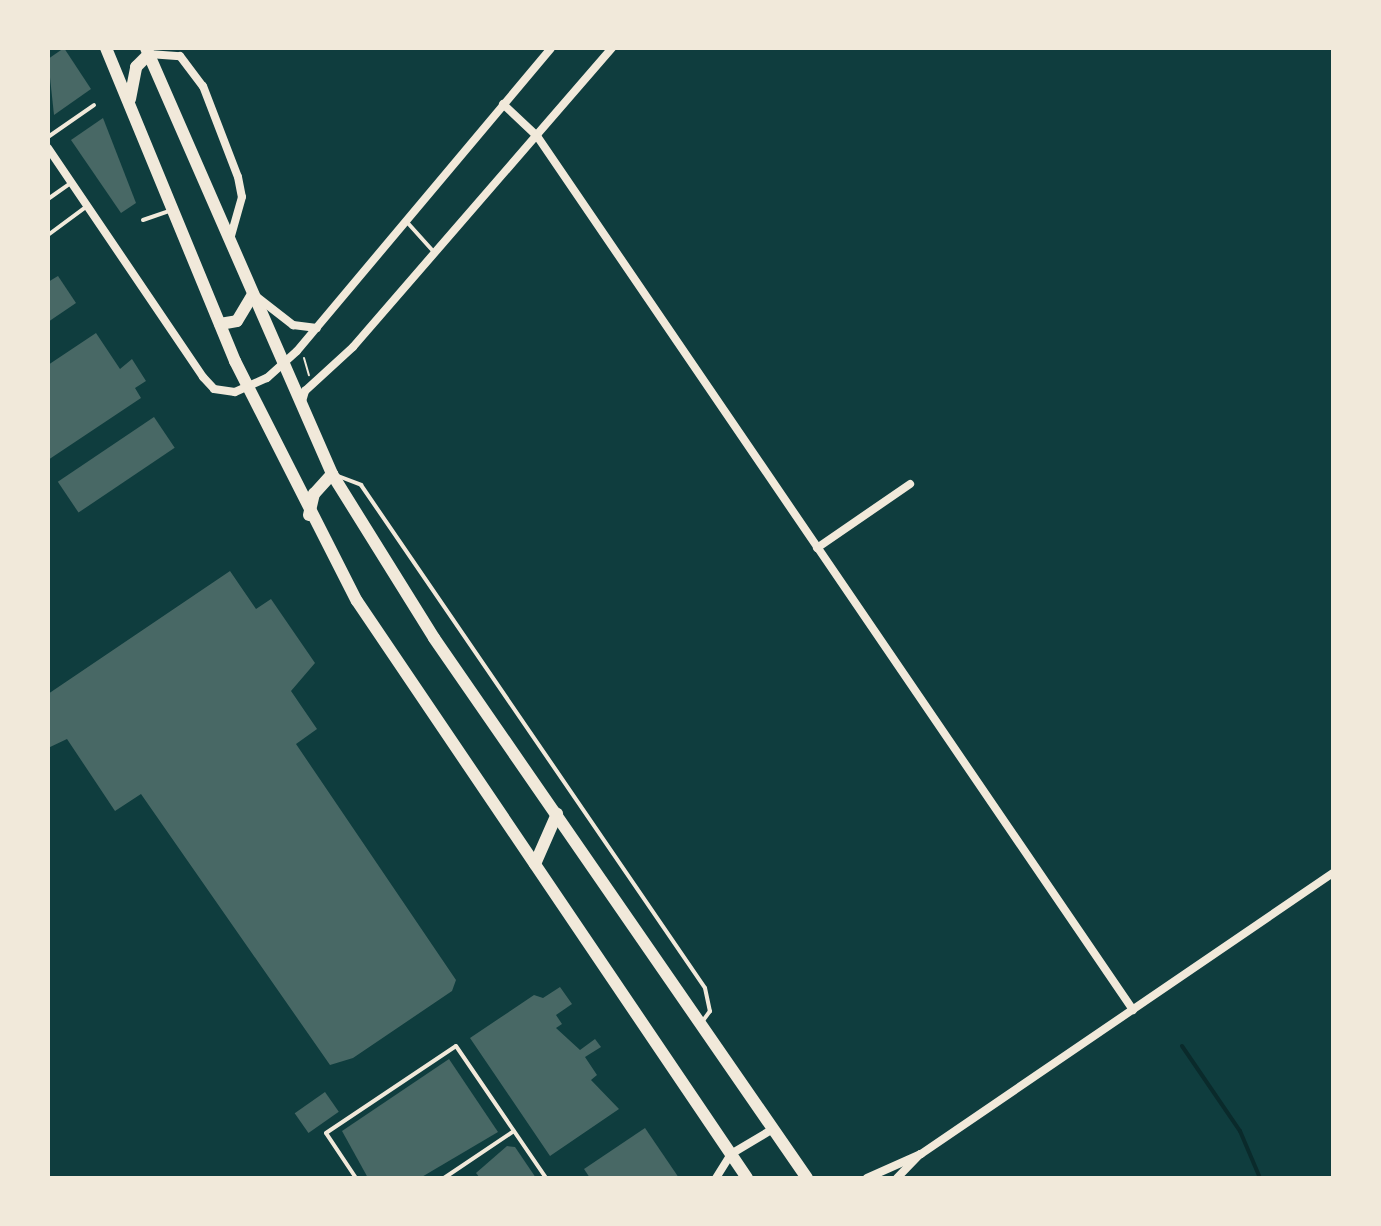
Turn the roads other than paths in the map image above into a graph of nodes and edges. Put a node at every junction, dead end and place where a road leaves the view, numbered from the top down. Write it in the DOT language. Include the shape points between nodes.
graph roads {
  1 [pos="106,48"];
  2 [pos="551,48"];
  3 [pos="612,48"];
  4 [pos="148,51"];
  5 [pos="130,99"];
  6 [pos="503,104"];
  7 [pos="94,105"];
  8 [pos="537,136"];
  9 [pos="48,137"];
  10 [pos="48,148"];
  11 [pos="71,183"];
  12 [pos="48,199"];
  13 [pos="87,206"];
  14 [pos="175,209"];
  15 [pos="405,219"];
  16 [pos="143,220"];
  17 [pos="48,235"];
  18 [pos="231,236"];
  19 [pos="433,251"];
  20 [pos="253,294"];
  21 [pos="220,324"];
  22 [pos="317,328"];
  23 [pos="282,367"];
  24 [pos="248,387"];
  25 [pos="301,405"];
  26 [pos="332,474"];
  27 [pos="910,484"];
  28 [pos="309,515"];
  29 [pos="817,548"];
  30 [pos="557,814"];
  31 [pos="535,864"];
  32 [pos="1333,873"];
  33 [pos="1133,1010"];
  34 [pos="700,1025"];
  35 [pos="773,1129"];
  36 [pos="514,1131"];
  37 [pos="731,1154"];
  38 [pos="921,1154"];
  39 [pos="356,1178"];
  40 [pos="444,1178"];
  41 [pos="546,1178"];
  42 [pos="716,1178"];
  43 [pos="747,1178"];
  44 [pos="807,1178"];
  45 [pos="867,1178"];
  46 [pos="897,1178"];
  1 -- 5 [label="main road"];
  2 -- 6 [label="street"];
  3 -- 8 [label="street"];
  4 -- 5 [label="main road" via="136,67"];
  4 -- 18 [label="main road"];
  4 -- 18 [label="street" via="180,56 203,86 242,197"];
  5 -- 14 [label="main road"];
  6 -- 8 [label="street"];
  6 -- 15 [label="street"];
  7 -- 9 [label="lane"];
  8 -- 19 [label="street"];
  8 -- 29 [label="street"];
  10 -- 11 [label="street"];
  11 -- 12 [label="lane"];
  11 -- 13 [label="street"];
  13 -- 17 [label="lane"];
  13 -- 24 [label="street" via="203,377 225,393"];
  14 -- 16 [label="lane"];
  14 -- 21 [label="main road"];
  15 -- 19 [label="lane"];
  15 -- 22 [label="street"];
  18 -- 20 [label="main road"];
  19 -- 25 [label="street" via="353,347 305,391"];
  20 -- 21 [label="main road" via="237,321"];
  20 -- 22 [label="street" via="293,325"];
  20 -- 23 [label="main road"];
  21 -- 24 [label="main road"];
  22 -- 23 [label="street"];
  23 -- 24 [label="street"];
  23 -- 25 [label="main road"];
  24 -- 28 [label="main road"];
  25 -- 26 [label="main road"];
  26 -- 28 [label="main road" via="314,494"];
  26 -- 30 [label="main road" via="434,638"];
  26 -- 34 [label="lane" via="361,485 705,988 710,1011"];
  27 -- 29 [label="street"];
  28 -- 31 [label="main road" via="357,601"];
  29 -- 33 [label="street"];
  30 -- 31 [label="main road"];
  30 -- 34 [label="main road"];
  31 -- 37 [label="main road"];
  32 -- 33 [label="street"];
  33 -- 38 [label="street"];
  34 -- 35 [label="main road"];
  35 -- 37 [label="street"];
  35 -- 44 [label="main road"];
  36 -- 39 [label="lane" via="456,1046 326,1133"];
  36 -- 40 [label="lane"];
  36 -- 41 [label="lane"];
  37 -- 42 [label="street"];
  37 -- 43 [label="main road"];
  38 -- 45 [label="street"];
  38 -- 46 [label="street"];
}
